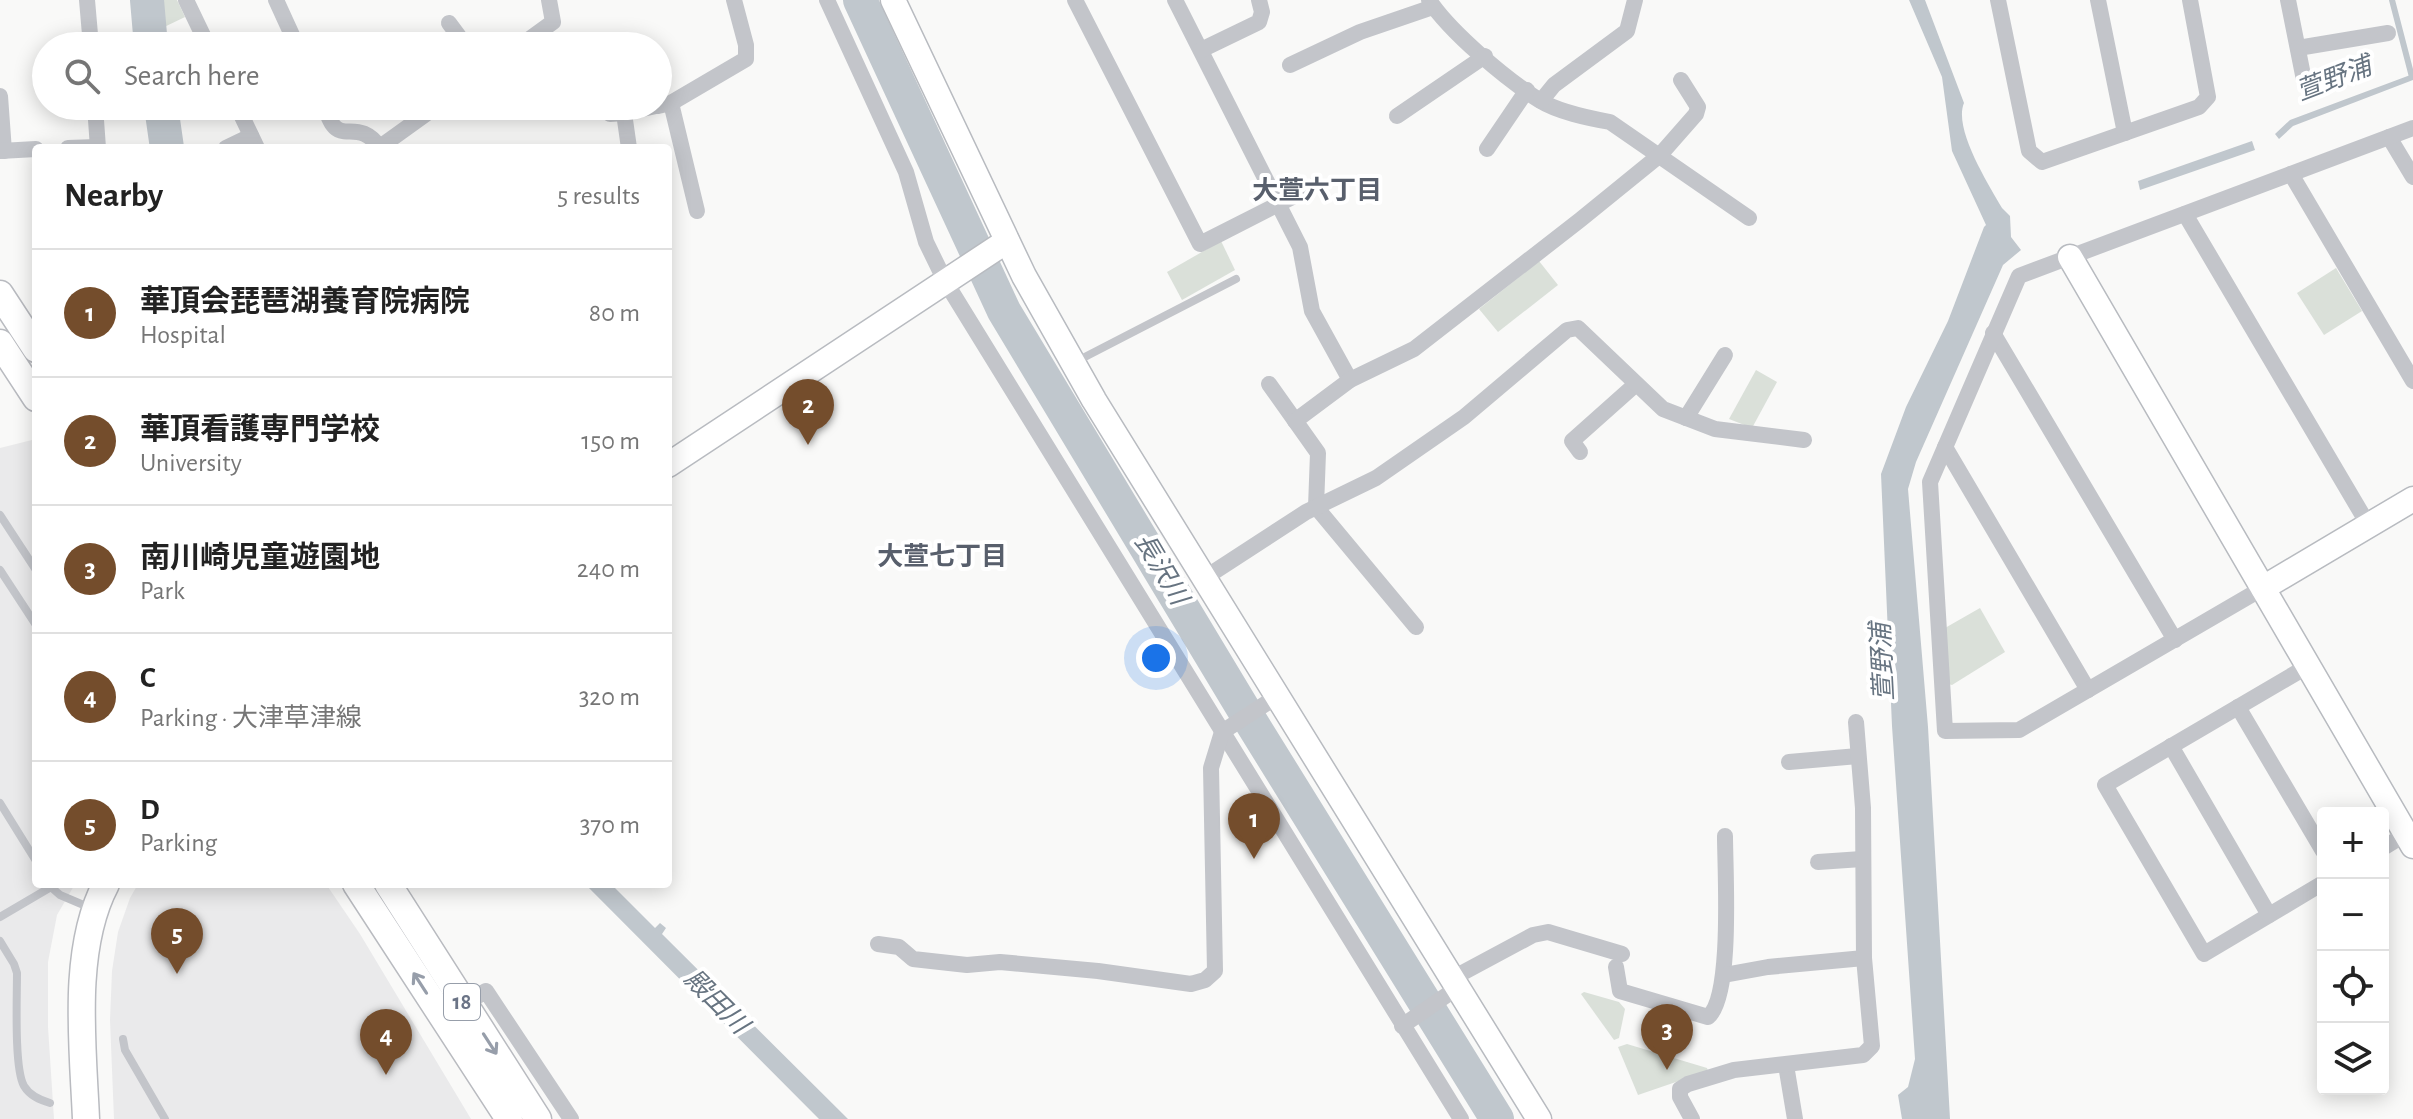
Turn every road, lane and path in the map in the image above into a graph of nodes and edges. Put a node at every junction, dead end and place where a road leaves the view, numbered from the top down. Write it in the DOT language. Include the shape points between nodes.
graph roads {
  1 [pos="87,0"];
  2 [pos="186,0"];
  3 [pos="276,0"];
  4 [pos="549,0"];
  5 [pos="734,0"];
  6 [pos="827,0"];
  7 [pos="893,0"];
  8 [pos="1075,0"];
  9 [pos="1175,0"];
  10 [pos="1259,0"];
  11 [pos="1998,0"];
  12 [pos="2098,0"];
  13 [pos="2190,0"];
  14 [pos="2288,0"];
  15 [pos="1431,3"];
  16 [pos="1637,3"];
  17 [pos="449,23"];
  18 [pos="90,32"];
  19 [pos="201,32"];
  20 [pos="291,32"];
  21 [pos="456,32"];
  22 [pos="539,32"];
  23 [pos="2388,33"];
  24 [pos="2298,48"];
  25 [pos="1201,50"];
  26 [pos="1485,56"];
  27 [pos="1290,65"];
  28 [pos="1681,80"];
  29 [pos="2304,80"];
  30 [pos="1527,90"];
  31 [pos="0,96"];
  32 [pos="672,100"];
  33 [pos="1541,101"];
  34 [pos="1397,116"];
  35 [pos="96,120"];
  36 [pos="244,120"];
  37 [pos="331,120"];
  38 [pos="406,120"];
  39 [pos="625,120"];
  40 [pos="667,120"];
  41 [pos="2413,128"];
  42 [pos="2125,133"];
  43 [pos="2389,137"];
  44 [pos="254,142"];
  45 [pos="98,144"];
  46 [pos="377,144"];
  47 [pos="384,144"];
  48 [pos="628,144"];
  49 [pos="32,149"];
  50 [pos="1487,149"];
  51 [pos="2,151"];
  52 [pos="1660,155"];
  53 [pos="2291,174"];
  54 [pos="2413,177"];
  55 [pos="1316,185"];
  56 [pos="1279,204"];
  57 [pos="697,211"];
  58 [pos="2185,214"];
  59 [pos="1749,218"];
  60 [pos="1002,244"];
  61 [pos="2070,257"];
  62 [pos="949,278"];
  63 [pos="1236,279"];
  64 [pos="0,294"];
  65 [pos="1993,333"];
  66 [pos="0,343"];
  67 [pos="32,343"];
  68 [pos="1725,355"];
  69 [pos="1073,363"];
  70 [pos="1350,380"];
  71 [pos="2413,381"];
  72 [pos="1269,384"];
  73 [pos="1636,384"];
  74 [pos="32,392"];
  75 [pos="1686,418"];
  76 [pos="1295,421"];
  77 [pos="1804,440"];
  78 [pos="1945,447"];
  79 [pos="1580,452"];
  80 [pos="672,462"];
  81 [pos="2413,499"];
  82 [pos="1316,507"];
  83 [pos="0,515"];
  84 [pos="2369,526"];
  85 [pos="32,564"];
  86 [pos="0,570"];
  87 [pos="1203,579"];
  88 [pos="2263,588"];
  89 [pos="32,606"];
  90 [pos="26,610"];
  91 [pos="32,619"];
  92 [pos="1416,627"];
  93 [pos="2175,640"];
  94 [pos="2308,666"];
  95 [pos="2088,690"];
  96 [pos="1272,700"];
  97 [pos="2238,707"];
  98 [pos="1856,722"];
  99 [pos="1224,730"];
  100 [pos="2171,746"];
  101 [pos="1858,756"];
  102 [pos="1789,762"];
  103 [pos="0,803"];
  104 [pos="1725,836"];
  105 [pos="2410,840"];
  106 [pos="2317,841"];
  107 [pos="2389,846"];
  108 [pos="32,855"];
  109 [pos="1862,859"];
  110 [pos="1818,862"];
  111 [pos="2317,887"];
  112 [pos="45,888"];
  113 [pos="53,888"];
  114 [pos="104,888"];
  115 [pos="359,888"];
  116 [pos="390,888"];
  117 [pos="95,910"];
  118 [pos="2269,915"];
  119 [pos="0,917"];
  120 [pos="0,941"];
  121 [pos="878,944"];
  122 [pos="1864,958"];
  123 [pos="1724,975"];
  124 [pos="1452,987"];
  125 [pos="452,1010"];
  126 [pos="1405,1023"];
  127 [pos="123,1039"];
  128 [pos="1786,1065"];
  129 [pos="50,1103"];
  130 [pos="498,1112"];
  131 [pos="86,1119"];
  132 [pos="165,1119"];
  133 [pos="538,1119"];
  134 [pos="571,1119"];
  135 [pos="1461,1119"];
  136 [pos="1539,1119"];
  137 [pos="1692,1119"];
  138 [pos="1795,1119"];
  1 -- 18 [label="street"];
  2 -- 19 [label="street"];
  3 -- 20 [label="street"];
  4 -- 22 [label="street" via="553,22"];
  5 -- 32 [label="street" via="746,59"];
  6 -- 62 [label="street" via="906,172 926,242"];
  7 -- 60 [label="street"];
  8 -- 56 [label="street" via="1200,244"];
  9 -- 25 [label="street"];
  10 -- 25 [label="street" via="1259,22"];
  11 -- 42 [label="street" via="2029,151 2042,162"];
  12 -- 42 [label="street"];
  13 -- 42 [label="street" via="2208,97 2199,107"];
  14 -- 24 [label="street"];
  15 -- 26 [label="street"];
  15 -- 27 [label="street"];
  16 -- 33 [label="street" via="1627,31 1554,85"];
  17 -- 21 [label="street"];
  23 -- 24 [label="street"];
  24 -- 29 [label="street"];
  25 -- 56 [label="street"];
  26 -- 30 [label="street"];
  26 -- 34 [label="street"];
  28 -- 52 [label="street" via="1698,107"];
  30 -- 33 [label="street"];
  30 -- 50 [label="street"];
  31 -- 51 [label="street"];
  33 -- 52 [label="street" via="1610,122"];
  35 -- 45 [label="street"];
  36 -- 44 [label="street"];
  37 -- 46 [label="street" via="340,131 365,133"];
  38 -- 47 [label="street"];
  39 -- 48 [label="street"];
  40 -- 57 [label="street"];
  41 -- 43 [label="street"];
  43 -- 53 [label="street"];
  43 -- 54 [label="street"];
  49 -- 51 [label="street"];
  52 -- 59 [label="street"];
  52 -- 70 [label="street" via="1414,349"];
  53 -- 58 [label="street"];
  53 -- 71 [label="street"];
  55 -- 56 [label="street"];
  56 -- 70 [label="street" via="1300,247 1312,311"];
  58 -- 61 [label="street"];
  58 -- 84 [label="street"];
  60 -- 62 [label="street"];
  60 -- 69 [label="street"];
  61 -- 65 [label="street" via="2019,276"];
  61 -- 88 [label="street"];
  62 -- 80 [label="street"];
  62 -- 99 [label="street" via="1028,420"];
  63 -- 69 [label="lane"];
  64 -- 67 [label="main road"];
  65 -- 78 [label="street"];
  65 -- 93 [label="street"];
  66 -- 74 [label="main road"];
  68 -- 75 [label="street"];
  69 -- 87 [label="street"];
  70 -- 76 [label="street"];
  72 -- 76 [label="street"];
  73 -- 75 [label="street" via="1663,409"];
  73 -- 79 [label="street" via="1572,441"];
  73 -- 82 [label="street" via="1578,328 1567,330 1464,417 1376,478"];
  75 -- 77 [label="street" via="1715,429"];
  76 -- 82 [label="street" via="1318,453"];
  78 -- 95 [label="street"];
  78 -- 95 [label="street" via="1930,482 1945,731 2019,730"];
  81 -- 84 [label="street"];
  82 -- 87 [label="street"];
  82 -- 92 [label="street"];
  83 -- 85 [label="lane"];
  84 -- 88 [label="street"];
  86 -- 90 [label="lane"];
  87 -- 96 [label="street"];
  88 -- 93 [label="street"];
  88 -- 94 [label="street"];
  89 -- 90 [label="lane"];
  90 -- 91 [label="lane"];
  93 -- 95 [label="street"];
  94 -- 97 [label="street"];
  94 -- 105 [label="street"];
  96 -- 99 [label="street"];
  96 -- 124 [label="street"];
  97 -- 100 [label="street"];
  97 -- 106 [label="street"];
  98 -- 101 [label="street"];
  99 -- 121 [label="street" via="1211,768 1215,971 1205,980 1191,984 1000,962 967,965 913,959 899,947"];
  99 -- 126 [label="street"];
  100 -- 118 [label="street"];
  100 -- 118 [label="street" via="2105,785 2204,954"];
  101 -- 102 [label="street"];
  101 -- 109 [label="street"];
  103 -- 108 [label="lane"];
  104 -- 123 [label="street"];
  105 -- 107 [label="street"];
  109 -- 110 [label="street"];
  109 -- 122 [label="street"];
  111 -- 118 [label="street"];
  112 -- 119 [label="lane"];
  113 -- 117 [label="lane"];
  114 -- 117 [label="main road"];
  125 -- 115 [label="main road, 18, one-way"];
  116 -- 125 [label="main road, 18"];
  117 -- 131 [label="main road" via="82,986"];
  120 -- 129 [label="lane" via="17,973 23,1085"];
  122 -- 123 [label="street"];
  122 -- 128 [label="street" via="1872,1046 1863,1055"];
  123 -- 124 [label="street" via="1716,1011 1708,1017 1620,991 1619,960 1548,932 1533,935"];
  124 -- 126 [label="street"];
  124 -- 136 [label="street"];
  125 -- 130 [label="main road, 18" via="456,1038"];
  125 -- 133 [label="main road, 18, one-way"];
  125 -- 134 [label="street" via="486,991"];
  126 -- 135 [label="street"];
  127 -- 132 [label="lane"];
  128 -- 137 [label="street" via="1734,1070 1688,1084 1680,1089 1680,1097"];
  128 -- 138 [label="street"];
}
